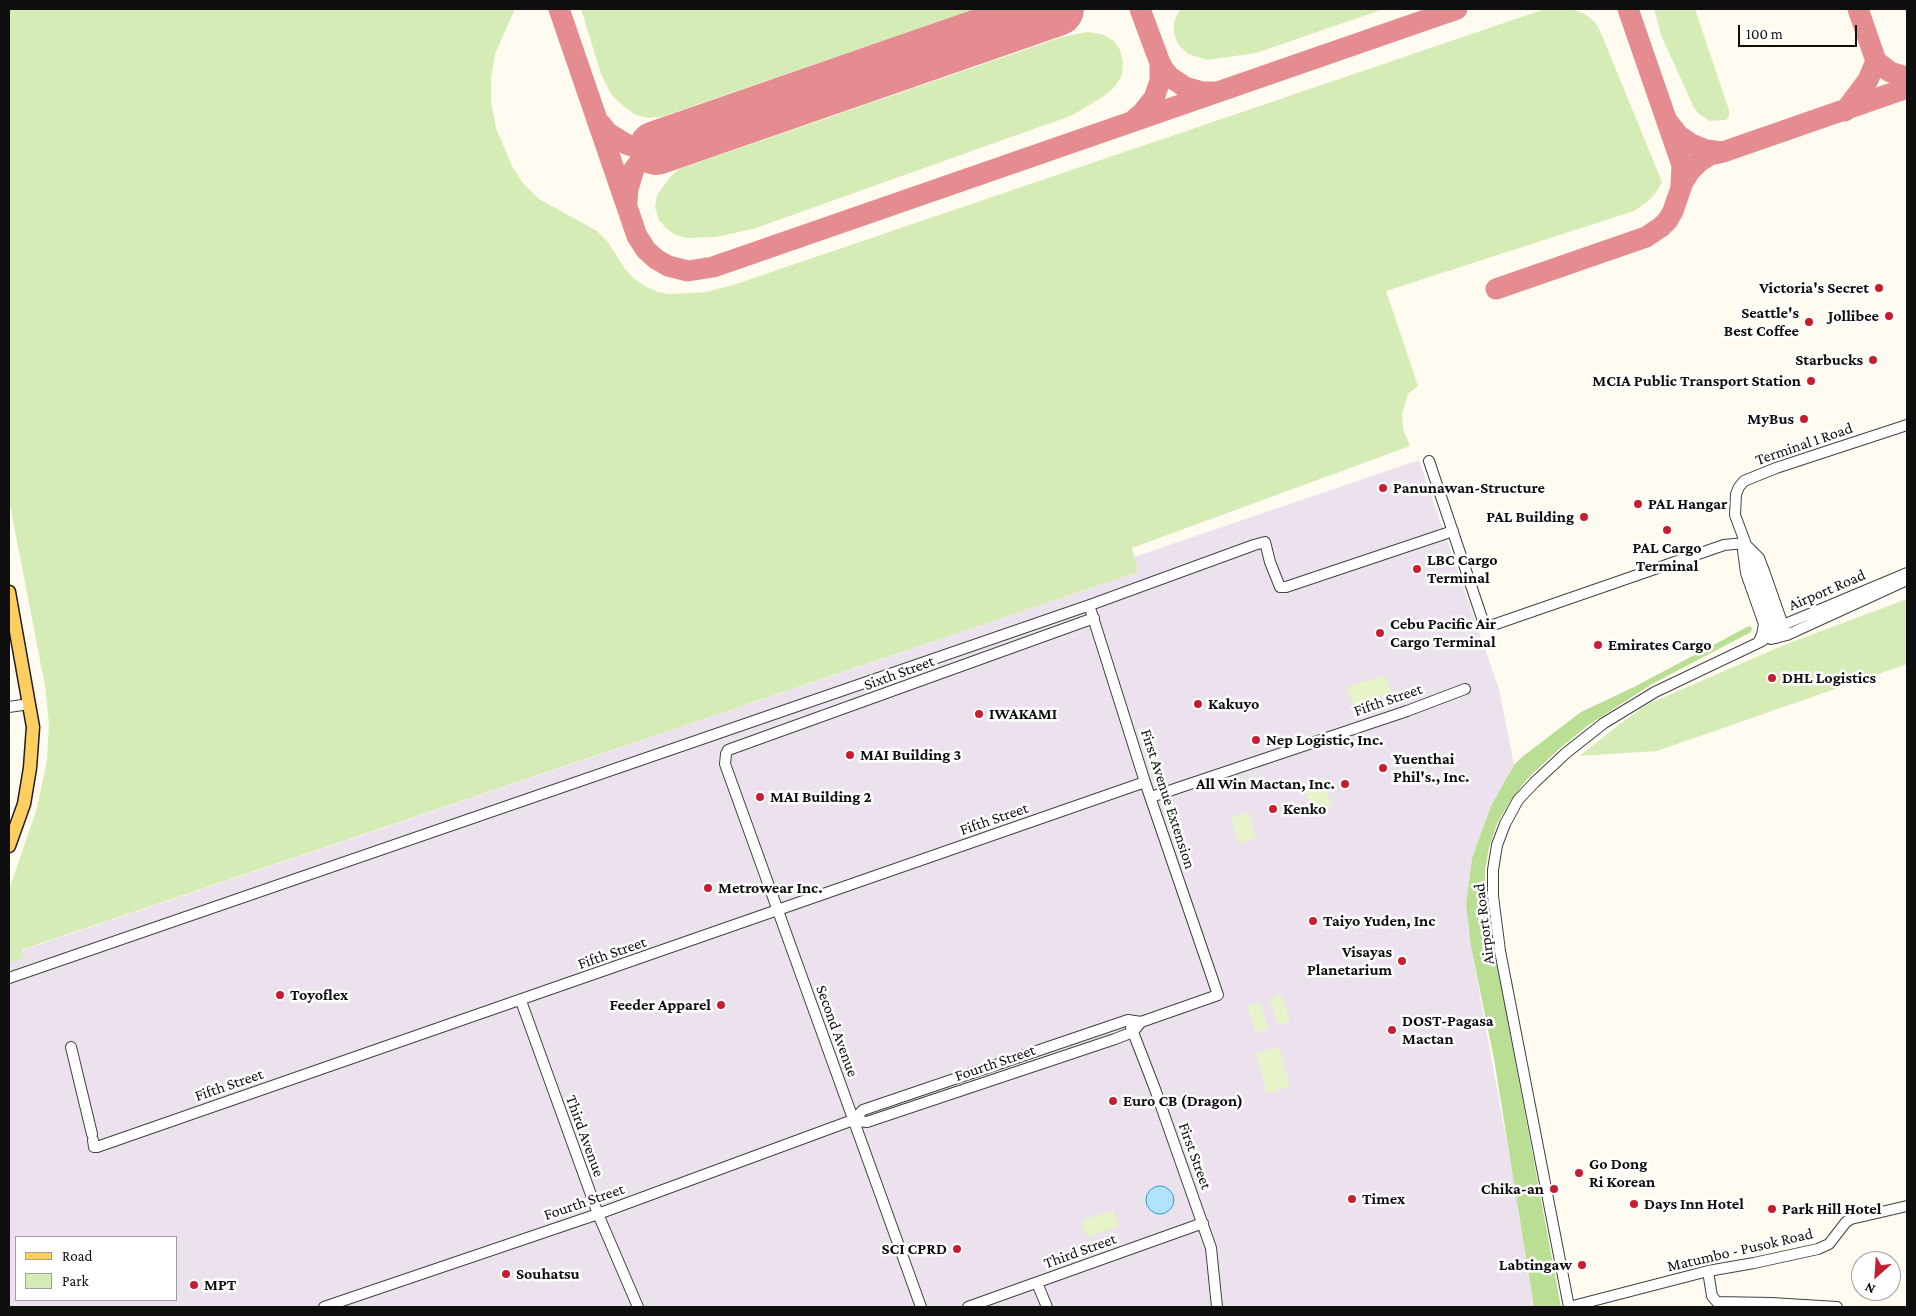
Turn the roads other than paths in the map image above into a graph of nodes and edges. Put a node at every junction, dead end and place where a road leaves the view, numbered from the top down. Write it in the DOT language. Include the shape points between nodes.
graph roads {
  1 [pos="1907,425"];
  2 [pos="1429,462"];
  3 [pos="1452,532"];
  4 [pos="1744,543"];
  5 [pos="1907,572"];
  6 [pos="1907,580"];
  7 [pos="9,592"];
  8 [pos="1092,615"];
  9 [pos="1785,630"];
  10 [pos="1774,635"];
  11 [pos="1759,642"];
  12 [pos="1465,689"];
  13 [pos="28,704"];
  14 [pos="9,708"];
  15 [pos="725,764"];
  16 [pos="1146,782"];
  17 [pos="1150,797"];
  18 [pos="9,846"];
  19 [pos="778,911"];
  20 [pos="9,978"];
  21 [pos="1218,995"];
  22 [pos="521,1000"];
  23 [pos="1128,1020"];
  24 [pos="1141,1022"];
  25 [pos="1111,1026"];
  26 [pos="1133,1032"];
  27 [pos="1115,1039"];
  28 [pos="1052,1046"];
  29 [pos="71,1047"];
  30 [pos="1057,1058"];
  31 [pos="1001,1063"];
  32 [pos="1005,1076"];
  33 [pos="954,1079"];
  34 [pos="959,1091"];
  35 [pos="852,1120"];
  36 [pos="1907,1206"];
  37 [pos="598,1214"];
  38 [pos="1203,1223"];
  39 [pos="1708,1271"];
  40 [pos="1037,1283"];
  41 [pos="324,1307"];
  42 [pos="638,1307"];
  43 [pos="921,1307"];
  44 [pos="968,1307"];
  45 [pos="1047,1307"];
  46 [pos="1216,1307"];
  47 [pos="1569,1307"];
  48 [pos="1837,1307"];
  1 -- 4 [label="street, Terminal 1 Road" via="1744,481 1736,494 1735,515"];
  2 -- 3 [label="street"];
  3 -- 4 [label="street" via="1483,621 1488,625 1724,545"];
  3 -- 20 [label="street" via="1286,587 1280,586 1265,542 1254,545 1090,605"];
  4 -- 9 [label="street, Terminal 1 Road" via="1759,558"];
  4 -- 10 [label="street, Terminal 1 Road" via="1757,574"];
  4 -- 11 [label="street, Terminal 1 Road" via="1746,573 1764,624"];
  5 -- 9 [label="street, Airport Road"];
  6 -- 9 [label="street, Airport Road"];
  7 -- 13 [label="main road"];
  8 -- 15 [label="street, Sixth Street" via="728,750"];
  8 -- 16 [label="street, First Avenue Extension"];
  9 -- 10 [label="street, Airport Road"];
  10 -- 11 [label="street, Airport Road"];
  11 -- 47 [label="street, Airport Road" via="1655,692 1604,723 1566,753 1518,800 1497,845 1493,896 1500,951"];
  12 -- 17 [label="street, Fifth Street"];
  13 -- 14 [label="street"];
  13 -- 18 [label="main road" via="32,727 30,768 24,804"];
  15 -- 19 [label="street, Second Avenue"];
  16 -- 17 [label="street, First Avenue Extension"];
  16 -- 19 [label="street, Fifth Street"];
  17 -- 21 [label="street, First Avenue Extension"];
  19 -- 22 [label="street, Fifth Street"];
  19 -- 35 [label="street, Second Avenue"];
  21 -- 24 [label="street, Fourth Street"];
  22 -- 29 [label="street, Fifth Street" via="97,1147 94,1147"];
  22 -- 37 [label="street, Third Avenue"];
  23 -- 24 [label="street, Fourth Street"];
  23 -- 25 [label="street, Fourth Street"];
  23 -- 26 [label="street, First Street"];
  24 -- 26 [label="street"];
  25 -- 27 [label="street"];
  25 -- 28 [label="street, Fourth Street"];
  26 -- 27 [label="street, Fourth Street"];
  26 -- 38 [label="street, First Street"];
  27 -- 30 [label="street, Fourth Street"];
  28 -- 30 [label="street"];
  28 -- 31 [label="street, Fourth Street"];
  30 -- 32 [label="street, Fourth Street"];
  31 -- 32 [label="street"];
  31 -- 33 [label="street, Fourth Street"];
  32 -- 34 [label="street, Fourth Street"];
  33 -- 34 [label="street"];
  33 -- 35 [label="street, Fourth Street" via="863,1110"];
  34 -- 35 [label="street, Fourth Street" via="867,1122"];
  35 -- 37 [label="street, Fourth Street"];
  35 -- 43 [label="street, Second Avenue"];
  36 -- 39 [label="street, Matumbo - Pusok Road" via="1851,1219 1829,1244 1818,1250"];
  37 -- 41 [label="street, Fourth Street"];
  37 -- 42 [label="street, Third Avenue"];
  38 -- 40 [label="street, Third Street"];
  38 -- 46 [label="street, First Street" via="1211,1248"];
  39 -- 47 [label="street, Matumbo - Pusok Road"];
  39 -- 48 [label="street" via="1712,1296 1717,1302"];
  40 -- 44 [label="street, Third Street"];
  40 -- 45 [label="street"];
}
